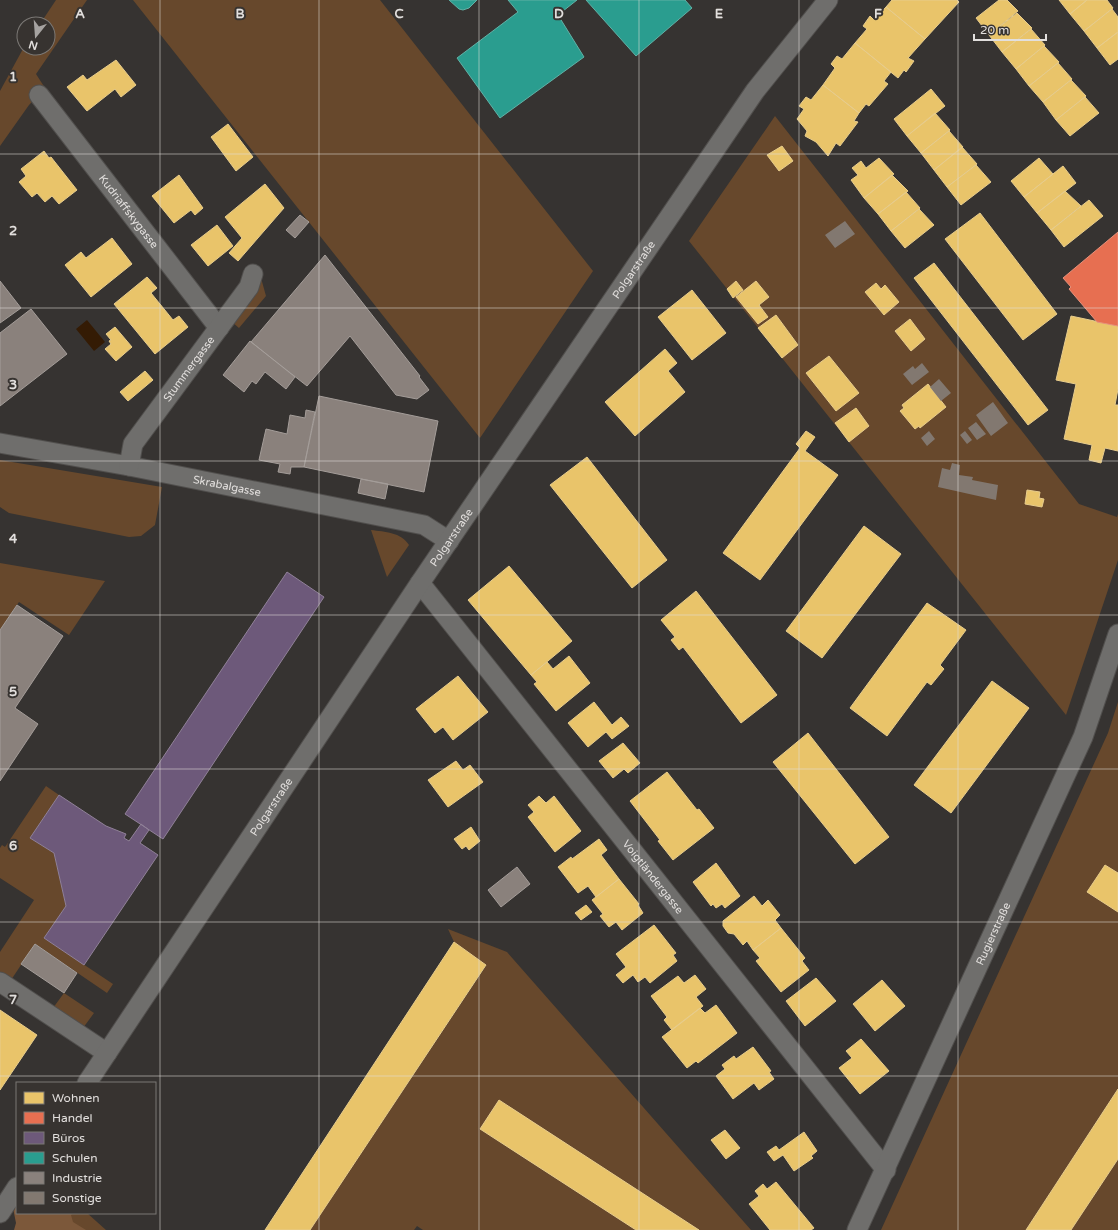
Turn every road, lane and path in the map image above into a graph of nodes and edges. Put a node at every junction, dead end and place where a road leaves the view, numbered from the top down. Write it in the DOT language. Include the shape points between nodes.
graph roads {
  1 [pos="828,0"];
  2 [pos="39,95"];
  3 [pos="253,274"];
  4 [pos="219,328"];
  5 [pos="0,444"];
  6 [pos="129,466"];
  7 [pos="449,541"];
  8 [pos="420,583"];
  9 [pos="1118,634"];
  10 [pos="0,982"];
  11 [pos="107,1053"];
  12 [pos="88,1082"];
  13 [pos="886,1170"];
  14 [pos="16,1189"];
  15 [pos="0,1213"];
  16 [pos="857,1230"];
  1 -- 7 [label="street, Polgarstraße" via="755,91"];
  2 -- 4 [label="street, Kudriaffskygasse"];
  3 -- 4 [label="street, Stummergasse" via="248,287"];
  4 -- 6 [label="street, Stummergasse" via="133,444"];
  5 -- 6 [label="street, Skrabalgasse"];
  6 -- 7 [label="street, Skrabalgasse" via="424,525"];
  7 -- 8 [label="street, Polgarstraße"];
  8 -- 11 [label="street, Polgarstraße"];
  8 -- 13 [label="street, Voigtländergasse"];
  9 -- 13 [label="street, Rugierstraße" via="1083,737"];
  10 -- 11 [label="street"];
  11 -- 12 [label="street, Polgarstraße"];
  13 -- 16 [label="street, Rugierstraße"];
  14 -- 15 [label="street"];
}
